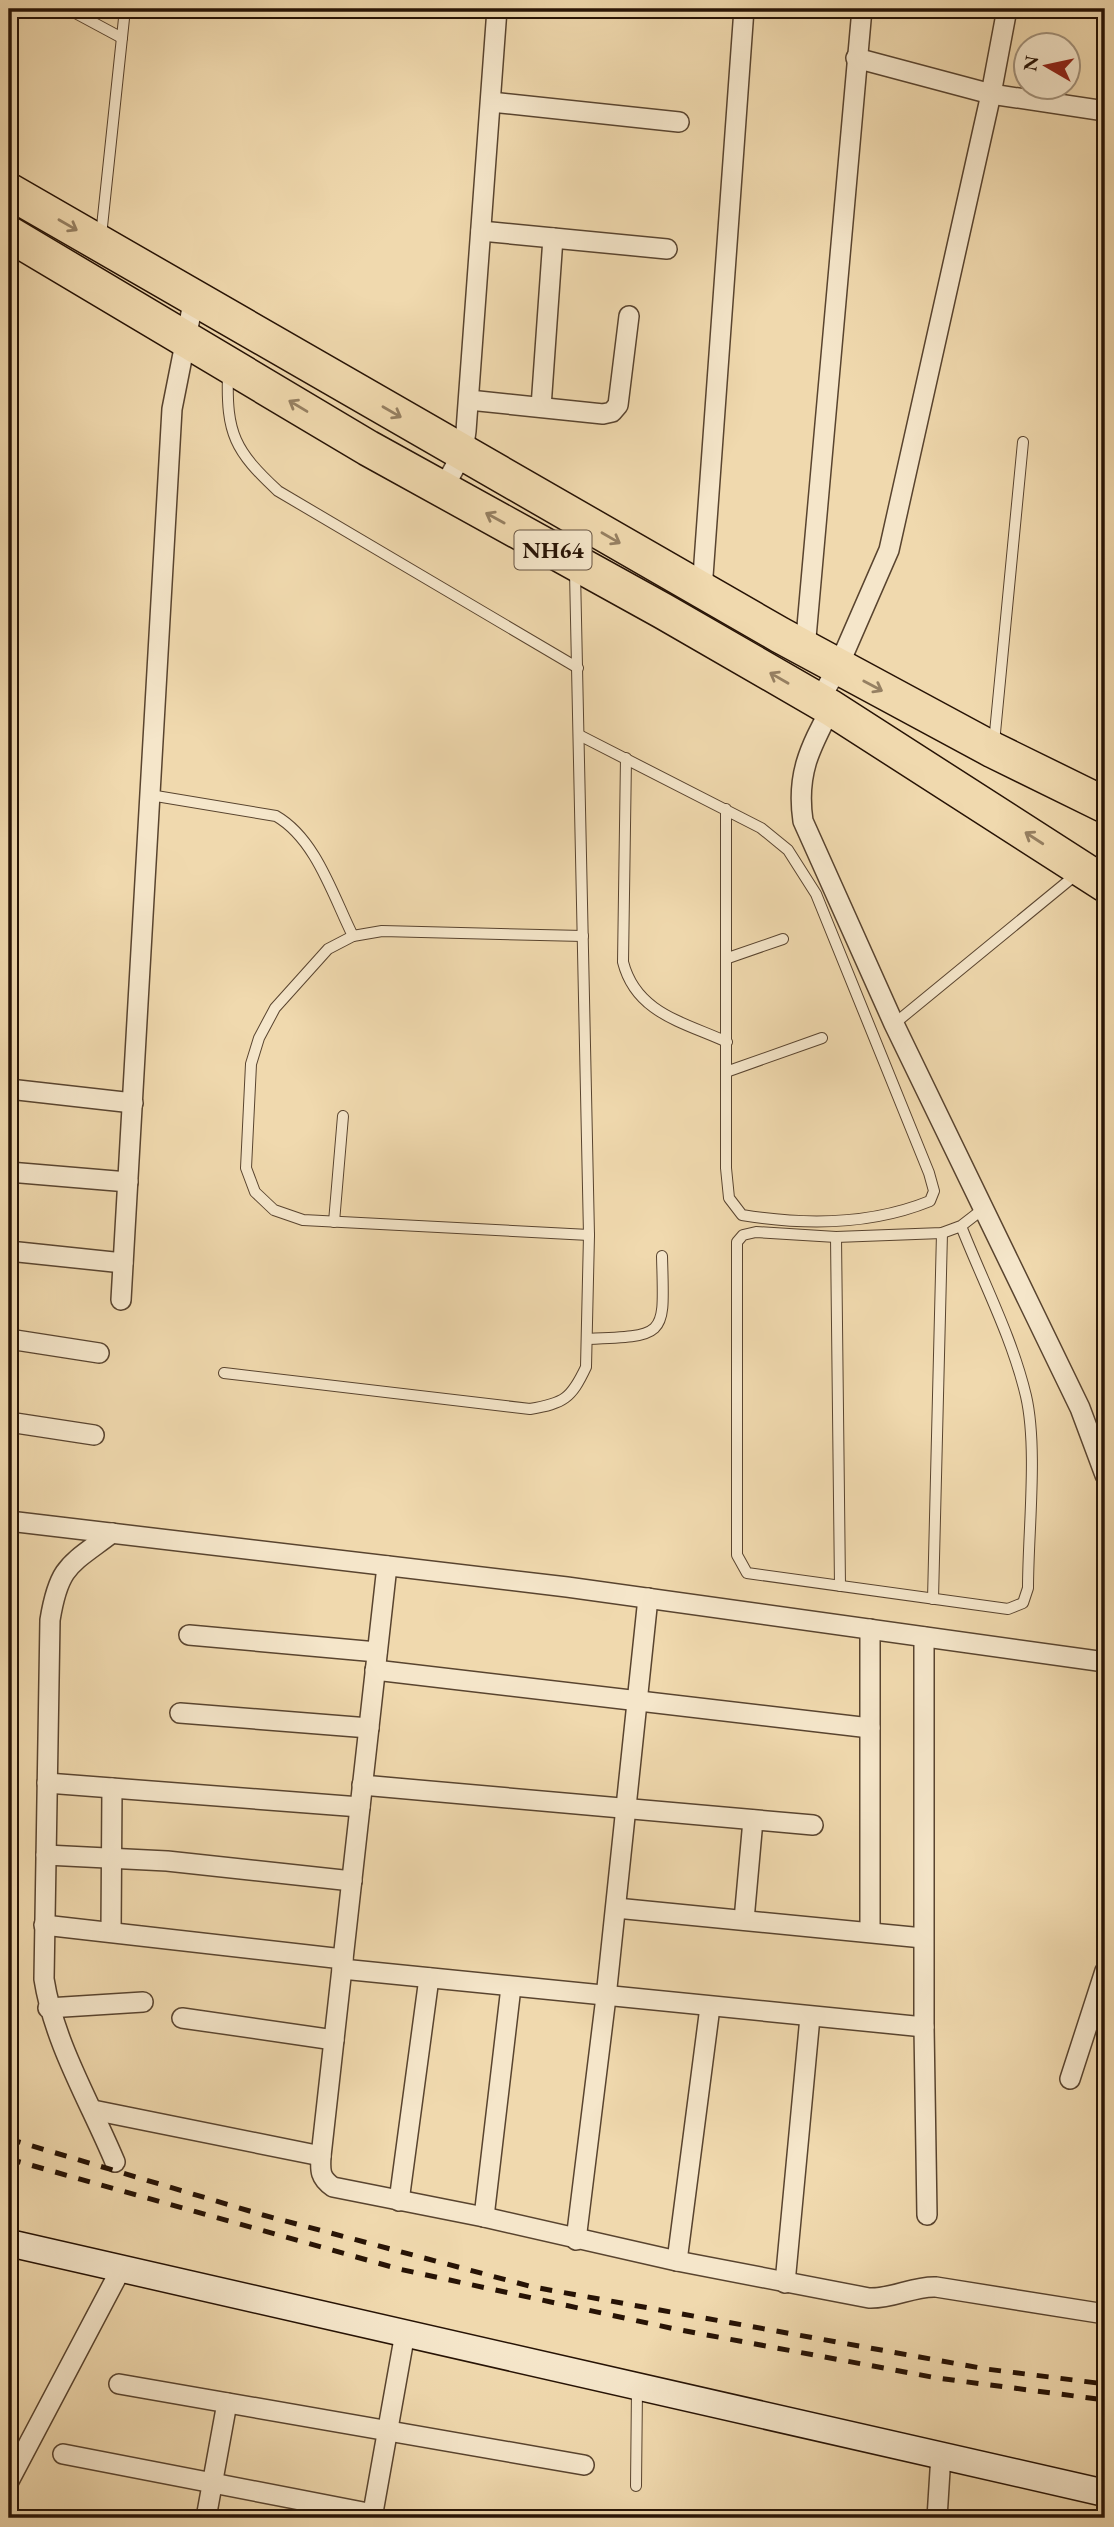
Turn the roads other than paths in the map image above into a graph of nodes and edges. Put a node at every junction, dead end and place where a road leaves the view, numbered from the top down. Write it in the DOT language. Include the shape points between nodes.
graph roads {
  1 [pos="68,9"];
  2 [pos="125,9"];
  3 [pos="497,9"];
  4 [pos="744,9"];
  5 [pos="862,9"];
  6 [pos="1007,9"];
  7 [pos="122,38"];
  8 [pos="856,58"];
  9 [pos="991,94"];
  10 [pos="491,102"];
  11 [pos="1105,111"];
  12 [pos="679,122"];
  13 [pos="9,191"];
  14 [pos="481,231"];
  15 [pos="9,234"];
  16 [pos="553,238"];
  17 [pos="100,244"];
  18 [pos="667,249"];
  19 [pos="194,298"];
  20 [pos="629,316"];
  21 [pos="184,339"];
  22 [pos="228,365"];
  23 [pos="469,400"];
  24 [pos="541,407"];
  25 [pos="1023,442"];
  26 [pos="463,452"];
  27 [pos="443,489"];
  28 [pos="575,557"];
  29 [pos="702,590"];
  30 [pos="806,649"];
  31 [pos="838,667"];
  32 [pos="578,668"];
  33 [pos="825,705"];
  34 [pos="579,735"];
  35 [pos="993,750"];
  36 [pos="626,758"];
  37 [pos="150,795"];
  38 [pos="1105,805"];
  39 [pos="726,809"];
  40 [pos="1094,877"];
  41 [pos="354,936"];
  42 [pos="583,936"];
  43 [pos="783,939"];
  44 [pos="727,958"];
  45 [pos="894,1024"];
  46 [pos="822,1038"];
  47 [pos="727,1042"];
  48 [pos="726,1072"];
  49 [pos="9,1089"];
  50 [pos="132,1102"];
  51 [pos="343,1116"];
  52 [pos="9,1172"];
  53 [pos="128,1182"];
  54 [pos="983,1209"];
  55 [pos="334,1222"];
  56 [pos="961,1226"];
  57 [pos="942,1233"];
  58 [pos="589,1235"];
  59 [pos="836,1237"];
  60 [pos="9,1251"];
  61 [pos="662,1256"];
  62 [pos="123,1263"];
  63 [pos="121,1300"];
  64 [pos="9,1339"];
  65 [pos="587,1339"];
  66 [pos="99,1353"];
  67 [pos="224,1373"];
  68 [pos="9,1422"];
  69 [pos="94,1435"];
  70 [pos="1105,1475"];
  71 [pos="9,1521"];
  72 [pos="112,1533"];
  73 [pos="387,1566"];
  74 [pos="840,1586"];
  75 [pos="648,1598"];
  76 [pos="933,1599"];
  77 [pos="870,1629"];
  78 [pos="189,1635"];
  79 [pos="925,1637"];
  80 [pos="376,1661"];
  81 [pos="1105,1662"];
  82 [pos="637,1700"];
  83 [pos="180,1713"];
  84 [pos="369,1728"];
  85 [pos="870,1728"];
  86 [pos="47,1783"];
  87 [pos="362,1785"];
  88 [pos="112,1788"];
  89 [pos="360,1807"];
  90 [pos="626,1808"];
  91 [pos="753,1819"];
  92 [pos="813,1825"];
  93 [pos="46,1855"];
  94 [pos="111,1857"];
  95 [pos="352,1881"];
  96 [pos="616,1908"];
  97 [pos="744,1920"];
  98 [pos="44,1925"];
  99 [pos="111,1933"];
  100 [pos="870,1933"];
  101 [pos="923,1938"];
  102 [pos="343,1964"];
  103 [pos="1105,1970"];
  104 [pos="429,1978"];
  105 [pos="511,1987"];
  106 [pos="606,1997"];
  107 [pos="143,2002"];
  108 [pos="48,2007"];
  109 [pos="710,2007"];
  110 [pos="810,2017"];
  111 [pos="182,2018"];
  112 [pos="923,2027"];
  113 [pos="334,2040"];
  114 [pos="1070,2079"];
  115 [pos="93,2109"];
  116 [pos="321,2156"];
  117 [pos="115,2162"];
  118 [pos="399,2201"];
  119 [pos="927,2215"];
  120 [pos="484,2217"];
  121 [pos="576,2240"];
  122 [pos="9,2243"];
  123 [pos="677,2261"];
  124 [pos="121,2269"];
  125 [pos="785,2283"];
  126 [pos="1105,2314"];
  127 [pos="405,2333"];
  128 [pos="119,2384"];
  129 [pos="637,2386"];
  130 [pos="227,2403"];
  131 [pos="388,2431"];
  132 [pos="63,2454"];
  133 [pos="941,2455"];
  134 [pos="584,2465"];
  135 [pos="9,2481"];
  136 [pos="212,2482"];
  137 [pos="636,2486"];
  138 [pos="1105,2493"];
  139 [pos="373,2516"];
  140 [pos="205,2518"];
  141 [pos="937,2518"];
  1 -- 7 [label="lane"];
  2 -- 7 [label="lane"];
  3 -- 10 [label="street"];
  4 -- 29 [label="street"];
  5 -- 8 [label="street"];
  6 -- 9 [label="street"];
  7 -- 17 [label="lane"];
  8 -- 9 [label="street"];
  8 -- 30 [label="street"];
  9 -- 11 [label="street"];
  9 -- 31 [label="street" via="889,550"];
  10 -- 12 [label="street"];
  10 -- 14 [label="street"];
  13 -- 17 [label="highway, NH64, one-way"];
  14 -- 16 [label="street"];
  14 -- 23 [label="street"];
  15 -- 21 [label="highway, NH64"];
  16 -- 18 [label="street"];
  16 -- 24 [label="street"];
  17 -- 19 [label="highway, NH64"];
  19 -- 21 [label="street"];
  19 -- 26 [label="highway, NH64, one-way"];
  20 -- 24 [label="street" via="618,405 612,412"];
  21 -- 22 [label="highway, NH64"];
  21 -- 37 [label="street" via="172,409"];
  27 -- 22 [label="highway, NH64, one-way"];
  22 -- 32 [label="lane" via="232,433 247,462 278,491"];
  23 -- 24 [label="street"];
  23 -- 26 [label="street"];
  25 -- 35 [label="lane"];
  26 -- 27 [label="street"];
  26 -- 29 [label="highway, NH64, one-way" via="572,521"];
  28 -- 27 [label="highway, NH64, one-way"];
  28 -- 32 [label="lane"];
  33 -- 28 [label="highway, NH64, one-way"];
  29 -- 30 [label="highway, NH64"];
  30 -- 31 [label="highway, NH64"];
  31 -- 33 [label="street"];
  31 -- 35 [label="highway, NH64, one-way"];
  32 -- 34 [label="lane"];
  40 -- 33 [label="highway, NH64, one-way"];
  33 -- 45 [label="street" via="806,754 800,796 803,821"];
  34 -- 36 [label="lane"];
  34 -- 42 [label="lane"];
  35 -- 38 [label="highway, NH64"];
  36 -- 39 [label="lane"];
  36 -- 47 [label="lane" via="623,962 629,983 645,1003"];
  37 -- 41 [label="lane" via="276,816 292,825"];
  37 -- 50 [label="street"];
  39 -- 44 [label="lane"];
  39 -- 48 [label="lane" via="788,850 816,894 929,1173 930,1201 897,1214 847,1219 783,1222 742,1215 729,1198"];
  40 -- 45 [label="lane"];
  41 -- 42 [label="lane" via="382,931"];
  41 -- 55 [label="lane" via="328,950 275,1008 251,1065 246,1168 255,1192 274,1210 303,1220"];
  42 -- 58 [label="lane"];
  43 -- 44 [label="lane"];
  44 -- 47 [label="lane"];
  45 -- 54 [label="street"];
  46 -- 48 [label="lane"];
  47 -- 48 [label="lane"];
  49 -- 50 [label="street"];
  50 -- 53 [label="street"];
  51 -- 55 [label="lane"];
  52 -- 53 [label="street"];
  53 -- 62 [label="street"];
  54 -- 56 [label="lane"];
  54 -- 70 [label="street" via="1080,1408"];
  55 -- 58 [label="lane"];
  56 -- 57 [label="lane"];
  56 -- 76 [label="lane" via="1026,1395 1030,1427 1028,1588 1023,1603 1008,1609"];
  57 -- 59 [label="lane"];
  57 -- 76 [label="lane"];
  58 -- 65 [label="lane"];
  59 -- 74 [label="lane"];
  59 -- 74 [label="lane" via="757,1232 743,1235 737,1242 737,1555 747,1573"];
  60 -- 62 [label="street"];
  61 -- 65 [label="lane" via="663,1311 658,1326 641,1337"];
  62 -- 63 [label="street"];
  64 -- 66 [label="street"];
  65 -- 67 [label="lane" via="586,1367 577,1386 558,1404 530,1409"];
  68 -- 69 [label="street"];
  71 -- 72 [label="street"];
  72 -- 73 [label="street"];
  72 -- 86 [label="street" via="69,1565 55,1587 50,1620"];
  73 -- 75 [label="street"];
  73 -- 80 [label="street"];
  74 -- 76 [label="lane"];
  75 -- 77 [label="street"];
  75 -- 82 [label="street"];
  77 -- 79 [label="street"];
  77 -- 85 [label="street"];
  78 -- 80 [label="street"];
  79 -- 81 [label="street"];
  79 -- 101 [label="street"];
  80 -- 82 [label="street"];
  80 -- 84 [label="street"];
  82 -- 85 [label="street"];
  82 -- 90 [label="street"];
  83 -- 84 [label="street"];
  84 -- 87 [label="street"];
  85 -- 100 [label="street"];
  86 -- 88 [label="street"];
  86 -- 93 [label="street"];
  87 -- 89 [label="street"];
  87 -- 90 [label="street"];
  88 -- 89 [label="street"];
  88 -- 94 [label="street"];
  89 -- 95 [label="street"];
  90 -- 91 [label="street"];
  90 -- 96 [label="street"];
  91 -- 92 [label="street"];
  91 -- 97 [label="street"];
  93 -- 94 [label="street"];
  93 -- 98 [label="street"];
  94 -- 95 [label="street"];
  94 -- 99 [label="street"];
  95 -- 102 [label="street"];
  96 -- 97 [label="street"];
  96 -- 106 [label="street"];
  97 -- 100 [label="street"];
  98 -- 99 [label="street"];
  98 -- 108 [label="street"];
  99 -- 102 [label="street"];
  100 -- 101 [label="street"];
  101 -- 112 [label="street"];
  102 -- 104 [label="street"];
  102 -- 113 [label="street"];
  103 -- 114 [label="street"];
  104 -- 105 [label="street"];
  104 -- 118 [label="street"];
  105 -- 106 [label="street"];
  105 -- 120 [label="street"];
  106 -- 109 [label="street"];
  106 -- 121 [label="street"];
  107 -- 108 [label="street"];
  108 -- 115 [label="street"];
  109 -- 110 [label="street"];
  109 -- 123 [label="street"];
  110 -- 112 [label="street"];
  110 -- 125 [label="street"];
  111 -- 113 [label="street"];
  112 -- 119 [label="street"];
  113 -- 116 [label="street"];
  115 -- 116 [label="street"];
  115 -- 117 [label="street"];
  116 -- 118 [label="street" via="320,2172 333,2187"];
  118 -- 120 [label="street"];
  120 -- 121 [label="street"];
  121 -- 123 [label="street"];
  122 -- 124 [label="main road"];
  123 -- 125 [label="street"];
  124 -- 127 [label="main road"];
  124 -- 135 [label="street"];
  125 -- 126 [label="street" via="889,2299 936,2287"];
  127 -- 129 [label="main road"];
  127 -- 131 [label="street"];
  128 -- 130 [label="street"];
  129 -- 133 [label="main road"];
  129 -- 137 [label="lane"];
  130 -- 131 [label="street"];
  130 -- 136 [label="street"];
  131 -- 134 [label="street"];
  131 -- 139 [label="street"];
  132 -- 136 [label="street"];
  133 -- 138 [label="main road"];
  133 -- 141 [label="street"];
  136 -- 139 [label="street"];
  136 -- 140 [label="street"];
}
